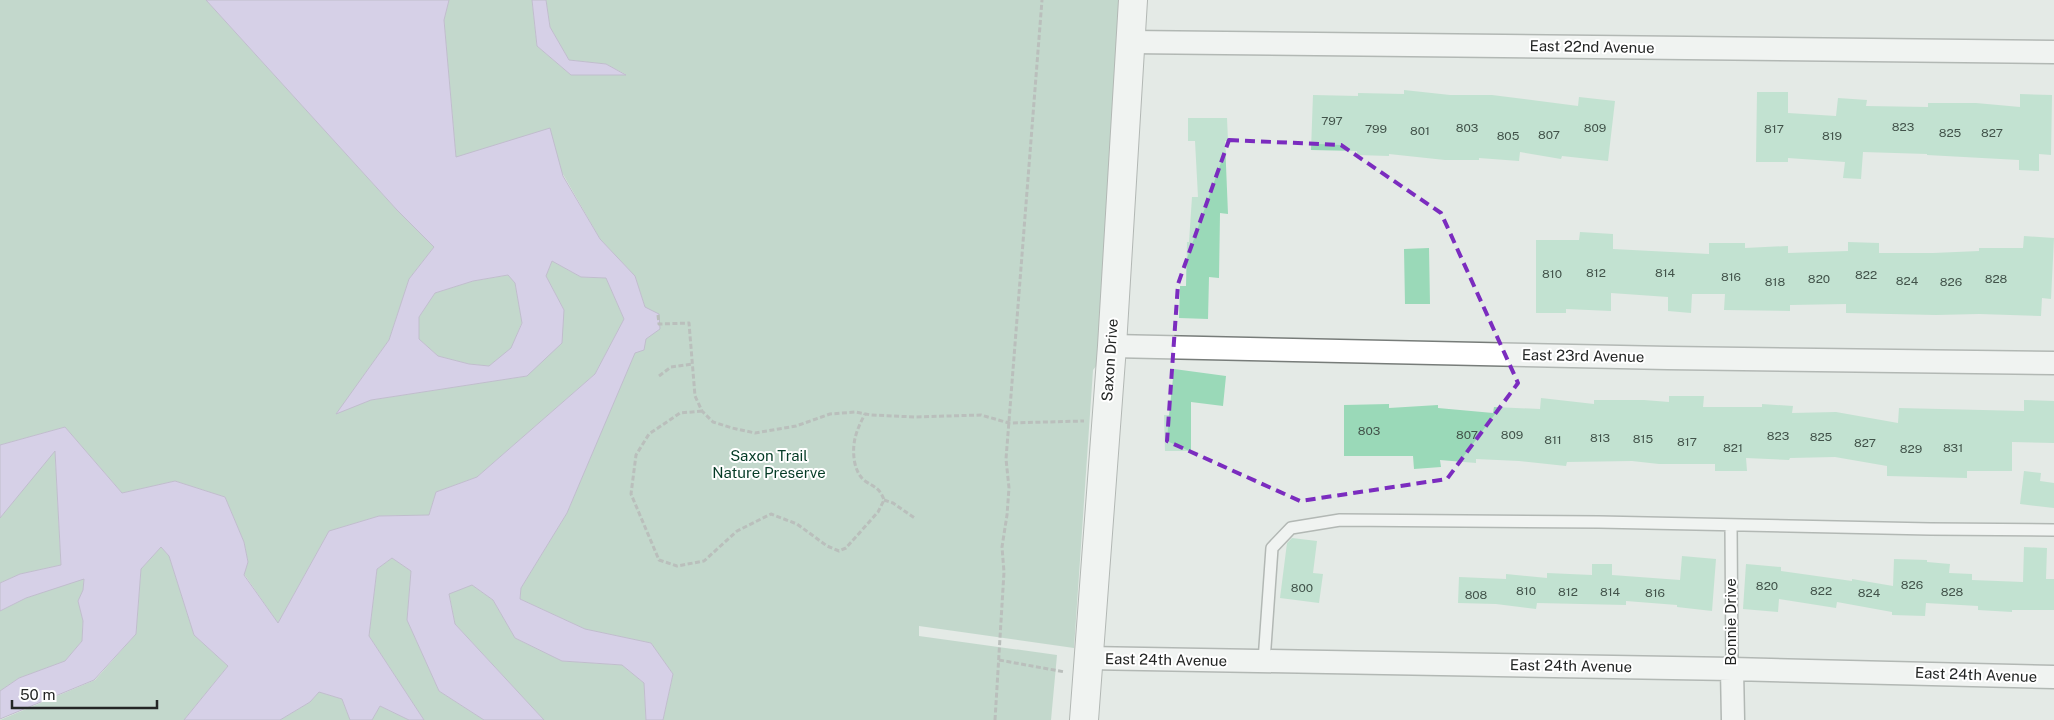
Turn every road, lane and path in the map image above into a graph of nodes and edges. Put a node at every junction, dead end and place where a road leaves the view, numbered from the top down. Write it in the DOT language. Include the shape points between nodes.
graph roads {
  1 [pos="1042,0"];
  2 [pos="1133,0"];
  3 [pos="1130,42"];
  4 [pos="2054,52"];
  5 [pos="658,315"];
  6 [pos="1112,346"];
  7 [pos="2054,363"];
  8 [pos="693,364"];
  9 [pos="659,376"];
  10 [pos="702,411"];
  11 [pos="865,414"];
  12 [pos="1089,420"];
  13 [pos="1009,423"];
  14 [pos="884,500"];
  15 [pos="916,519"];
  16 [pos="1731,525"];
  17 [pos="2054,530"];
  18 [pos="999,660"];
  19 [pos="1264,661"];
  20 [pos="1079,666"];
  21 [pos="1732,668"];
  22 [pos="2054,678"];
  23 [pos="995,720"];
  24 [pos="1084,720"];
  25 [pos="1733,720"];
  1 -- 13 [label="path"];
  2 -- 3 [label="street, Saxon Drive"];
  3 -- 4 [label="street, East 22nd Avenue"];
  3 -- 6 [label="street, Saxon Drive"];
  5 -- 8 [label="path" via="659,324 689,323"];
  6 -- 7 [label="street, East 23rd Avenue"];
  6 -- 20 [label="street, Saxon Drive"];
  8 -- 9 [label="path" via="671,367"];
  8 -- 10 [label="path" via="695,396"];
  10 -- 11 [label="path" via="713,422 754,433 796,426 830,414"];
  10 -- 14 [label="path" via="680,413 648,434 636,455 632,494 660,560 677,566 704,561 737,531 771,514 797,524 839,551 846,548 878,512"];
  11 -- 13 [label="path" via="915,417 981,415"];
  11 -- 14 [label="path" via="855,436 853,450 858,473 881,492"];
  12 -- 13 [label="path"];
  13 -- 18 [label="path" via="1006,459 1009,488 1002,547 1004,572"];
  14 -- 15 [label="path"];
  16 -- 17 [label="lane"];
  16 -- 19 [label="lane" via="1340,520 1291,528 1272,548"];
  16 -- 21 [label="lane, Bonnie Drive"];
  18 -- 20 [label="path"];
  18 -- 23 [label="path"];
  19 -- 20 [label="street, East 24th Avenue"];
  19 -- 21 [label="street, East 24th Avenue"];
  20 -- 24 [label="street, Saxon Drive"];
  21 -- 22 [label="street, East 24th Avenue"];
  21 -- 25 [label="street, Bonnie Drive"];
}
